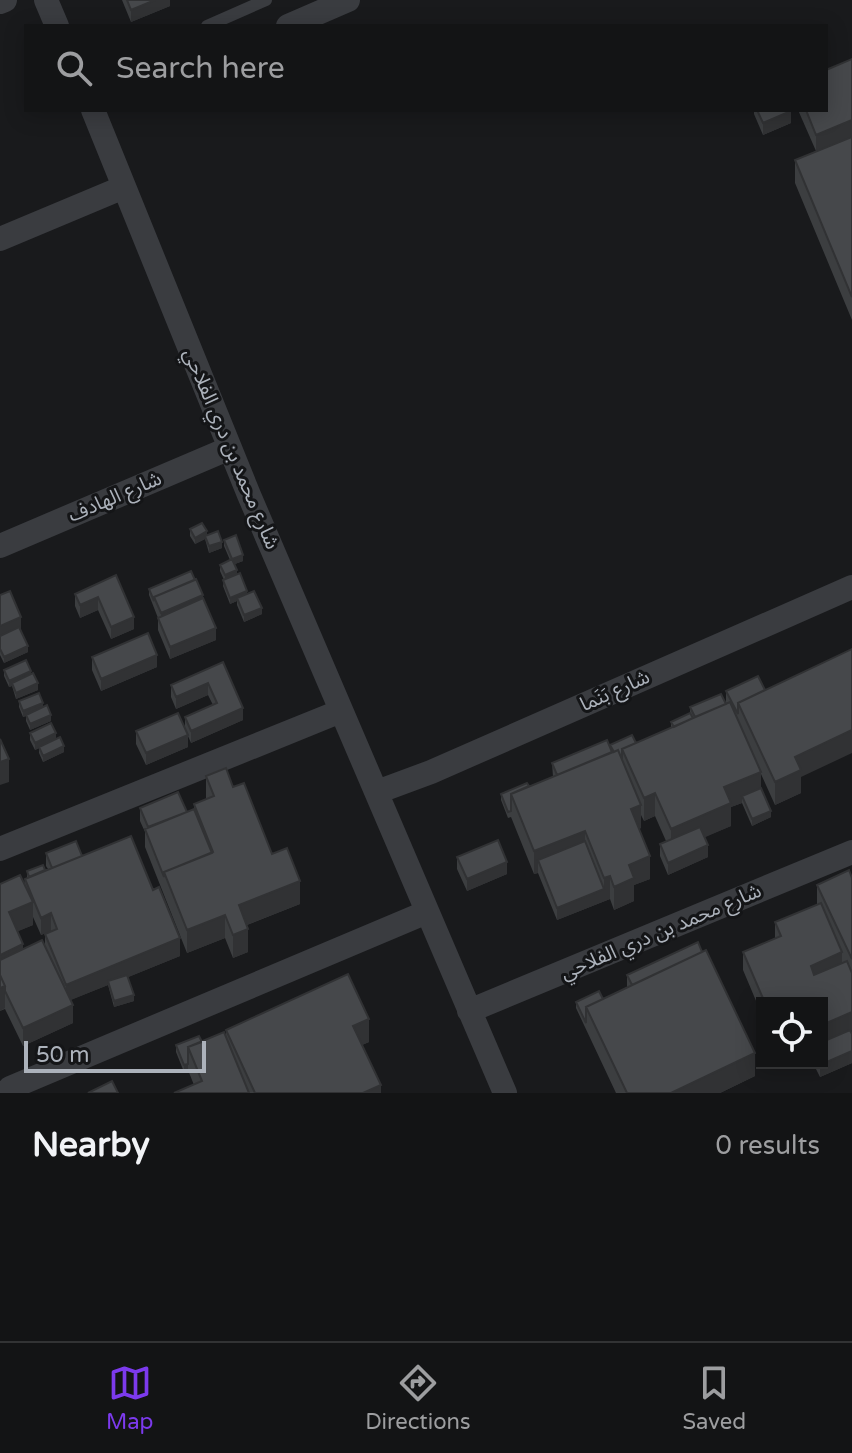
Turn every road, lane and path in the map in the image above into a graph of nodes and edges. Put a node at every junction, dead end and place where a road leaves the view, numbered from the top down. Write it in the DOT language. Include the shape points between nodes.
graph roads {
  1 [pos="46,0"];
  2 [pos="266,0"];
  3 [pos="348,0"];
  4 [pos="56,24"];
  5 [pos="212,24"];
  6 [pos="293,24"];
  7 [pos="94,112"];
  8 [pos="124,187"];
  9 [pos="0,239"];
  10 [pos="230,448"];
  11 [pos="0,546"];
  12 [pos="852,587"];
  13 [pos="341,711"];
  14 [pos="377,792"];
  15 [pos="0,849"];
  16 [pos="852,852"];
  17 [pos="427,912"];
  18 [pos="469,1011"];
  19 [pos="10,1088"];
  20 [pos="505,1093"];
  1 -- 4 [label="street"];
  2 -- 5 [label="lane"];
  3 -- 6 [label="street"];
  7 -- 8 [label="street, شارع محمد بن دري الفلاحي"];
  8 -- 9 [label="street"];
  8 -- 10 [label="street, شارع محمد بن دري الفلاحي"];
  10 -- 11 [label="street, شارع الهادف"];
  10 -- 13 [label="street, شارع محمد بن دري الفلاحي"];
  12 -- 14 [label="street, شارع بَنَما"];
  13 -- 14 [label="street, شارع محمد بن دري الفلاحي"];
  13 -- 15 [label="street"];
  14 -- 17 [label="street, شارع محمد بن دري الفلاحي"];
  16 -- 18 [label="street, شارع محمد بن دري الفلاحي"];
  17 -- 18 [label="street, شارع محمد بن دري الفلاحي"];
  17 -- 19 [label="street"];
  18 -- 20 [label="street, شارع محمد بن دري الفلاحي"];
}
